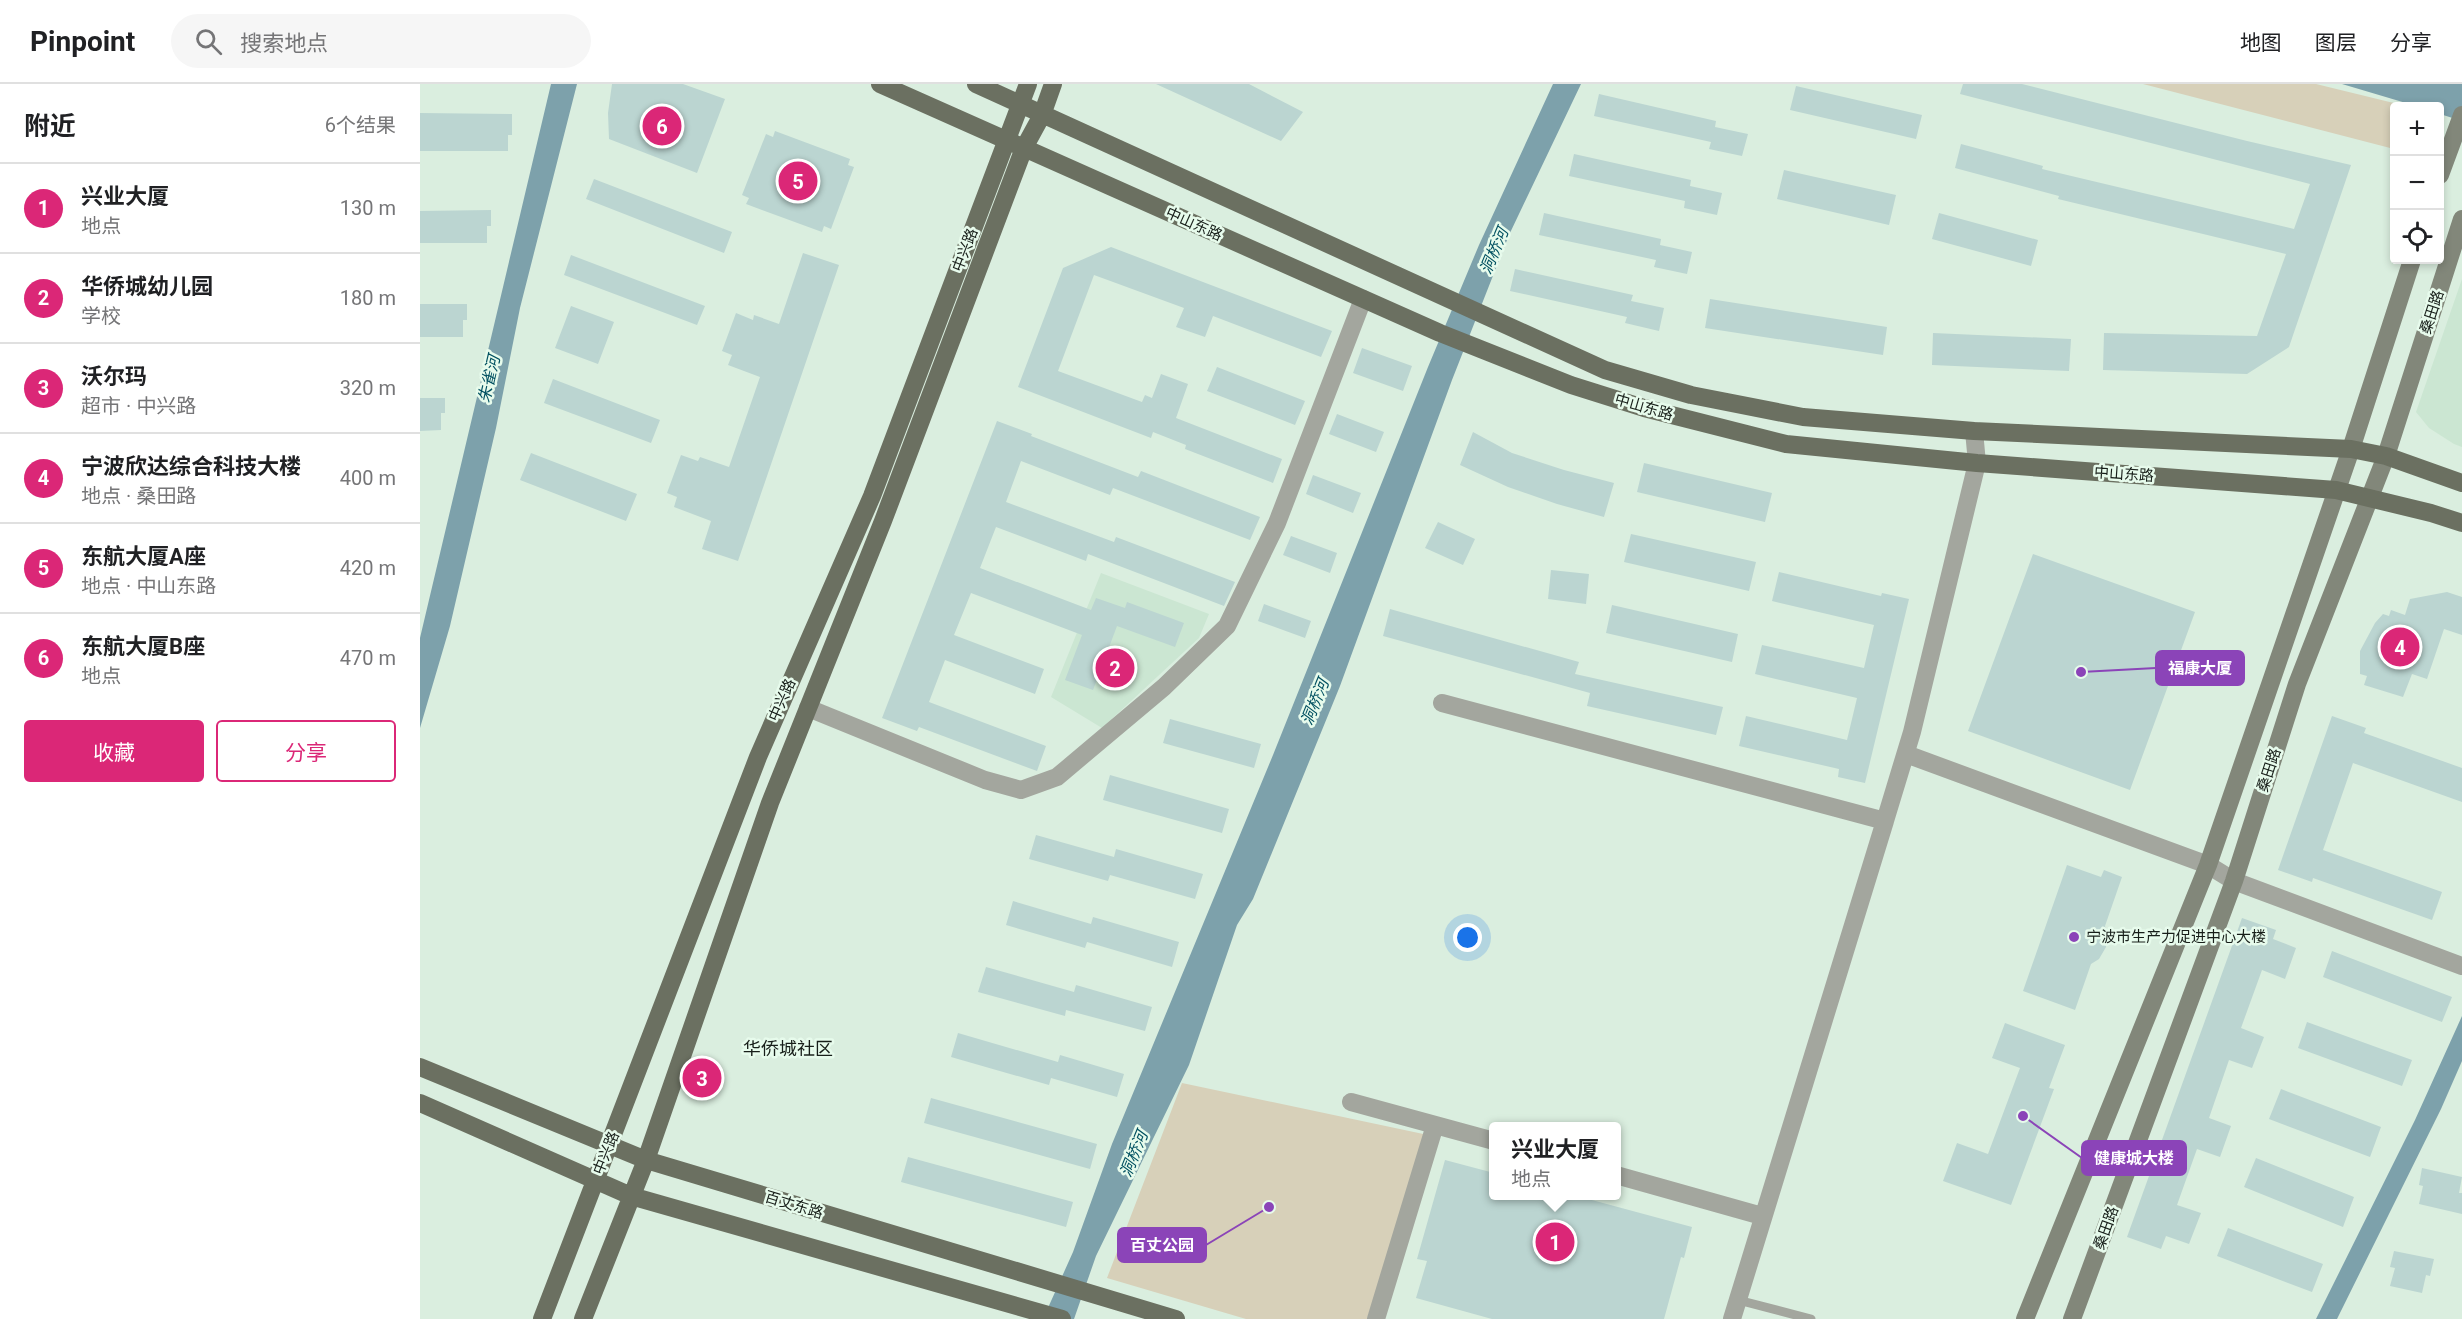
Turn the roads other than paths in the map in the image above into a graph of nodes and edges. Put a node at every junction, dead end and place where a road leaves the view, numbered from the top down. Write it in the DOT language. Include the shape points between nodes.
graph roads {
  1 [pos="880,84"];
  2 [pos="976,84"];
  3 [pos="1028,84"];
  4 [pos="1053,84"];
  5 [pos="1022,103"];
  6 [pos="1042,115"];
  7 [pos="2462,115"];
  8 [pos="1007,140"];
  9 [pos="1024,148"];
  10 [pos="2444,160"];
  11 [pos="2462,219"];
  12 [pos="2411,264"];
  13 [pos="1363,299"];
  14 [pos="1974,431"];
  15 [pos="2350,449"];
  16 [pos="2386,456"];
  17 [pos="1977,463"];
  18 [pos="2462,483"];
  19 [pos="2336,490"];
  20 [pos="2370,497"];
  21 [pos="2462,524"];
  22 [pos="1442,703"];
  23 [pos="808,708"];
  24 [pos="1906,754"];
  25 [pos="1885,821"];
  26 [pos="2208,865"];
  27 [pos="2234,881"];
  28 [pos="2462,966"];
  29 [pos="420,1067"];
  30 [pos="1351,1102"];
  31 [pos="420,1103"];
  32 [pos="1435,1125"];
  33 [pos="1489,1140"];
  34 [pos="609,1147"];
  35 [pos="646,1160"];
  36 [pos="1621,1176"];
  37 [pos="594,1182"];
  38 [pos="631,1196"];
  39 [pos="1762,1216"];
  40 [pos="1738,1300"];
  41 [pos="542,1319"];
  42 [pos="583,1319"];
  43 [pos="1062,1319"];
  44 [pos="1176,1319"];
  45 [pos="1376,1319"];
  46 [pos="1732,1319"];
  47 [pos="1811,1319"];
  48 [pos="2025,1319"];
  49 [pos="2072,1319"];
  1 -- 8 [label="main road, 中山东路"];
  2 -- 5 [label="main road, 中山东路"];
  3 -- 5 [label="main road, 中兴路"];
  4 -- 6 [label="main road, 中兴路"];
  5 -- 6 [label="main road, 中山东路"];
  5 -- 8 [label="main road, 中兴路"];
  6 -- 9 [label="main road, 中兴路"];
  6 -- 14 [label="main road, 中山东路" via="1605,370 1691,395 1803,417"];
  7 -- 10 [label="main road"];
  8 -- 9 [label="main road, 中山东路"];
  8 -- 34 [label="main road, 中兴路" via="872,496 758,757"];
  9 -- 13 [label="main road, 中山东路"];
  9 -- 23 [label="main road, 中兴路"];
  11 -- 16 [label="main road, 桑田路"];
  12 -- 15 [label="main road, 桑田路"];
  13 -- 17 [label="main road, 中山东路" via="1571,385 1644,408 1786,444"];
  13 -- 23 [label="street" via="1276,523 1227,626 1164,687 1058,777 1022,790 985,780"];
  14 -- 15 [label="main road, 中山东路"];
  14 -- 17 [label="street"];
  15 -- 16 [label="main road, 中山东路"];
  15 -- 19 [label="main road, 桑田路"];
  16 -- 18 [label="main road, 中山东路"];
  16 -- 20 [label="main road, 桑田路"];
  17 -- 19 [label="main road, 中山东路"];
  17 -- 24 [label="street"];
  19 -- 20 [label="main road, 中山东路"];
  19 -- 26 [label="main road, 桑田路"];
  20 -- 21 [label="main road, 中山东路"];
  20 -- 27 [label="main road, 桑田路" via="2297,684"];
  22 -- 25 [label="street"];
  23 -- 35 [label="main road, 中兴路" via="770,803"];
  24 -- 25 [label="street"];
  24 -- 26 [label="street"];
  25 -- 39 [label="street"];
  26 -- 27 [label="street"];
  26 -- 48 [label="main road, 桑田路"];
  27 -- 28 [label="street"];
  27 -- 49 [label="main road, 桑田路"];
  29 -- 34 [label="main road, 百丈东路"];
  30 -- 32 [label="street"];
  31 -- 37 [label="main road"];
  32 -- 33 [label="street"];
  32 -- 45 [label="street"];
  34 -- 35 [label="main road, 百丈东路"];
  34 -- 37 [label="main road, 中兴路"];
  35 -- 38 [label="main road, 中兴路"];
  35 -- 44 [label="main road, 百丈东路"];
  36 -- 39 [label="street"];
  37 -- 38 [label="main road"];
  37 -- 41 [label="main road, 中兴路"];
  38 -- 42 [label="main road, 中兴路"];
  38 -- 43 [label="main road"];
  39 -- 40 [label="street"];
  40 -- 46 [label="street"];
  40 -- 47 [label="lane"];
}
